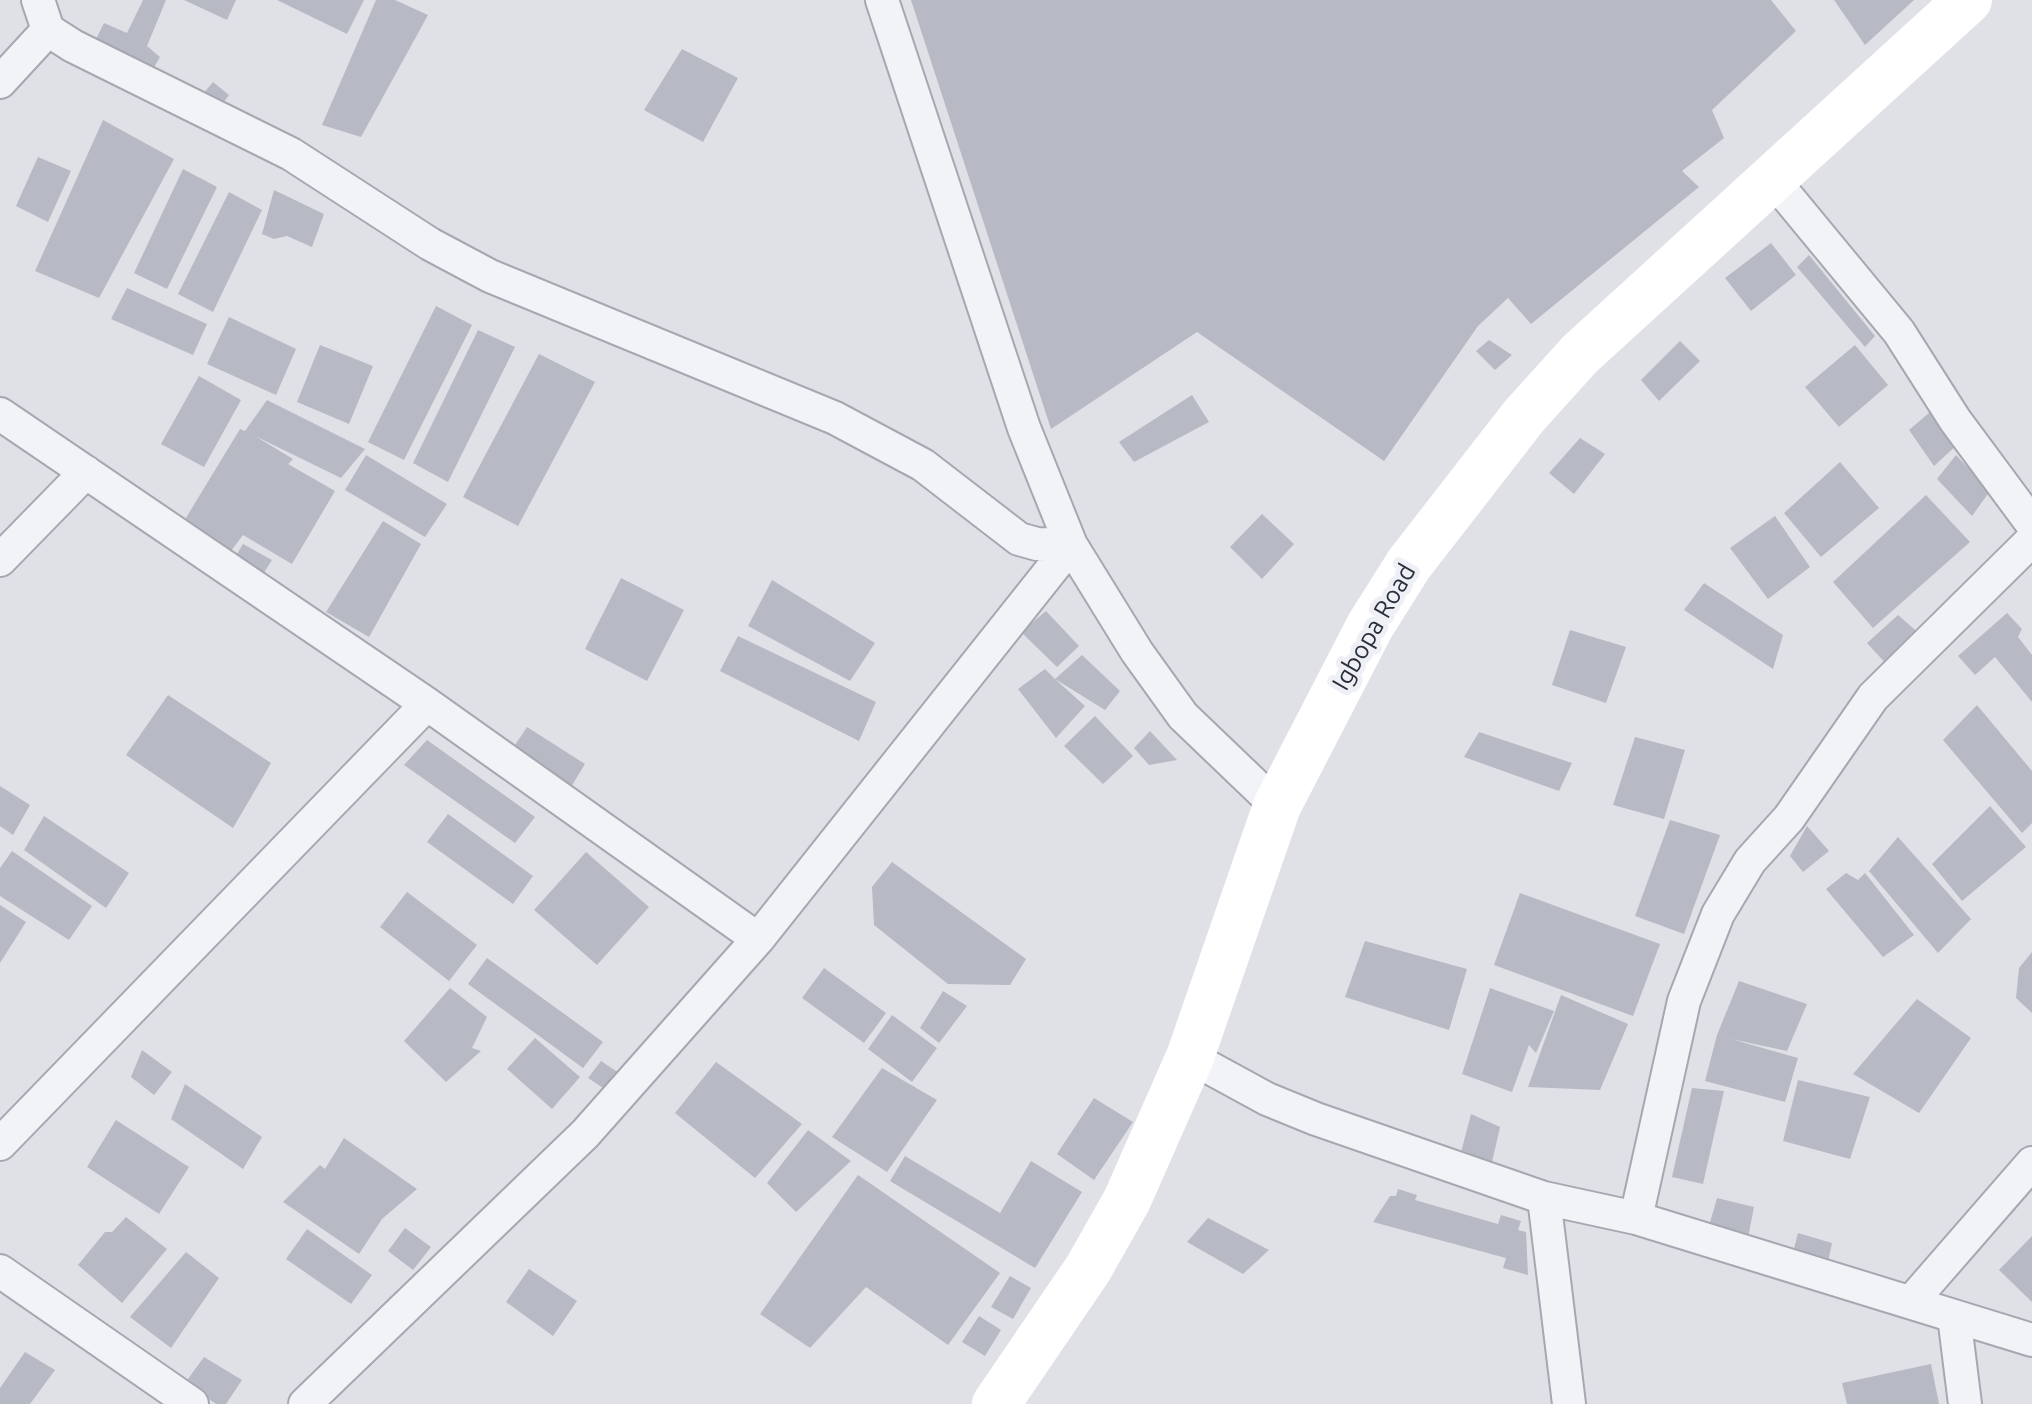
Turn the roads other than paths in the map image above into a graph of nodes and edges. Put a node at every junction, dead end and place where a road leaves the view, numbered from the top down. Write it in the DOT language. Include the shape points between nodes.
graph roads {
  1 [pos="882,0"];
  2 [pos="1968,0"];
  3 [pos="43,15"];
  4 [pos="0,82"];
  5 [pos="1771,176"];
  6 [pos="0,414"];
  7 [pos="86,472"];
  8 [pos="2032,524"];
  9 [pos="2032,540"];
  10 [pos="1071,545"];
  11 [pos="0,560"];
  12 [pos="427,704"];
  13 [pos="1277,806"];
  14 [pos="758,939"];
  15 [pos="1190,1057"];
  16 [pos="0,1144"];
  17 [pos="2032,1163"];
  18 [pos="1544,1198"];
  19 [pos="1636,1218"];
  20 [pos="0,1271"];
  21 [pos="1911,1302"];
  22 [pos="1954,1316"];
  23 [pos="2032,1340"];
  24 [pos="192,1404"];
  25 [pos="305,1404"];
  26 [pos="996,1404"];
  27 [pos="1570,1404"];
  28 [pos="1965,1404"];
  1 -- 10 [label="street" via="1024,428"];
  2 -- 5 [label="street, Igbopa Road"];
  3 -- 4 [label="street"];
  3 -- 10 [label="street" via="73,46 292,154 490,276 835,418 923,465 1020,539"];
  5 -- 8 [label="street" via="1899,332"];
  5 -- 13 [label="street, Igbopa Road" via="1580,354 1524,416 1409,564"];
  6 -- 7 [label="street"];
  7 -- 11 [label="street"];
  7 -- 12 [label="street"];
  9 -- 19 [label="street" via="1873,697 1718,914 1684,1002"];
  10 -- 13 [label="street" via="1183,716"];
  10 -- 14 [label="street"];
  12 -- 14 [label="street"];
  12 -- 16 [label="street"];
  13 -- 15 [label="street, Igbopa Road"];
  14 -- 25 [label="street" via="584,1134"];
  15 -- 18 [label="street" via="1316,1119"];
  15 -- 26 [label="street, Igbopa Road" via="1098,1252"];
  17 -- 21 [label="street"];
  18 -- 19 [label="street"];
  18 -- 27 [label="street"];
  19 -- 21 [label="street"];
  20 -- 24 [label="street"];
  21 -- 22 [label="street"];
  22 -- 23 [label="street"];
  22 -- 28 [label="street"];
}
